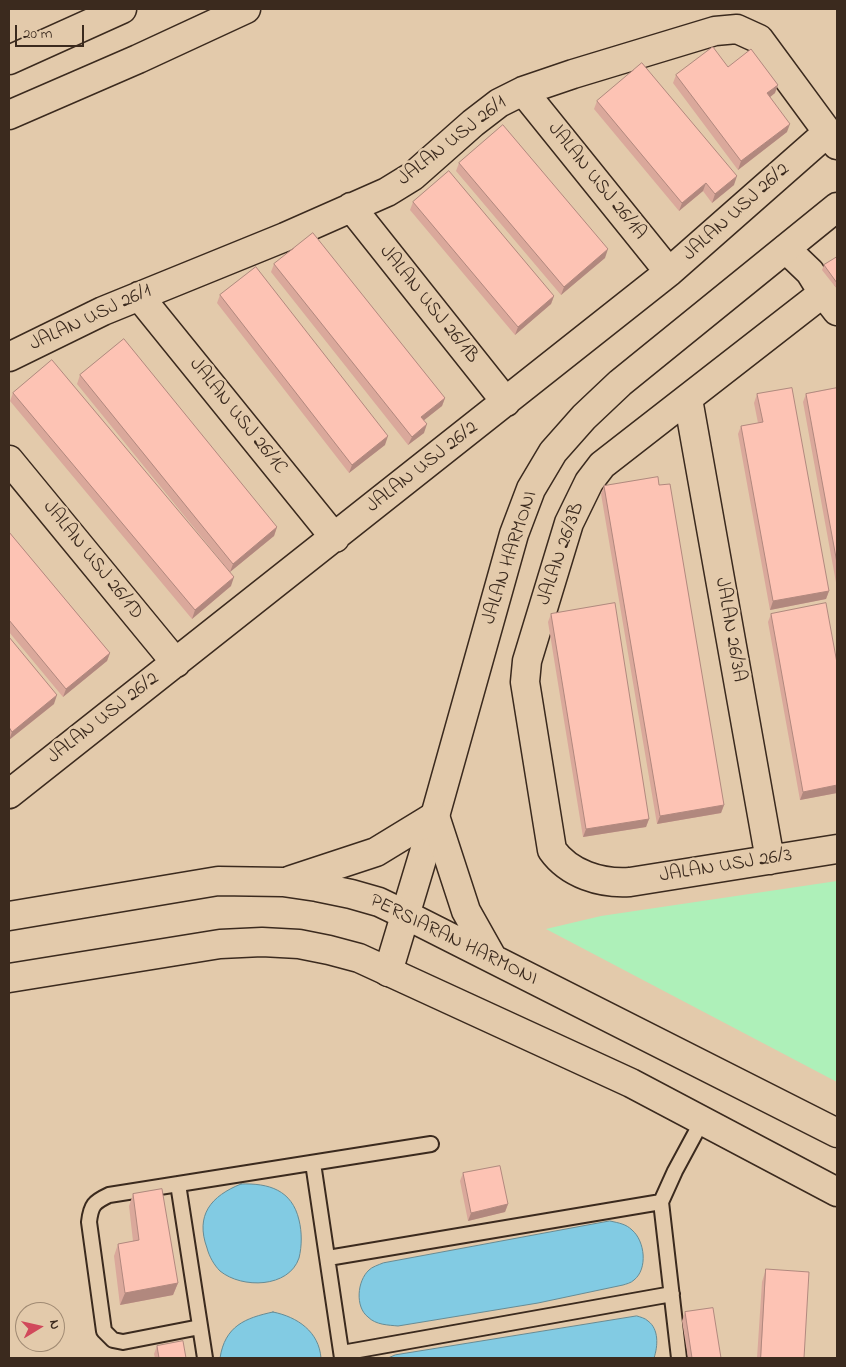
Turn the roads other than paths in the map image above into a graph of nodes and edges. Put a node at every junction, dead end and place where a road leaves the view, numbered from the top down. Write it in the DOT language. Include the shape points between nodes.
graph roads {
  1 [pos="122,9"];
  2 [pos="246,9"];
  3 [pos="9,60"];
  4 [pos="523,91"];
  5 [pos="9,115"];
  6 [pos="833,138"];
  7 [pos="350,207"];
  8 [pos="837,207"];
  9 [pos="786,248"];
  10 [pos="670,272"];
  11 [pos="138,296"];
  12 [pos="830,302"];
  13 [pos="9,357"];
  14 [pos="688,399"];
  15 [pos="506,402"];
  16 [pos="9,460"];
  17 [pos="335,538"];
  18 [pos="176,663"];
  19 [pos="9,794"];
  20 [pos="435,816"];
  21 [pos="837,849"];
  22 [pos="770,860"];
  23 [pos="283,882"];
  24 [pos="615,883"];
  25 [pos="406,915"];
  26 [pos="9,916"];
  27 [pos="493,959"];
  28 [pos="388,972"];
  29 [pos="9,978"];
  30 [pos="702,1121"];
  31 [pos="837,1133"];
  32 [pos="431,1144"];
  33 [pos="313,1163"];
  34 [pos="178,1184"];
  35 [pos="837,1192"];
  36 [pos="661,1202"];
  37 [pos="328,1258"];
  38 [pos="672,1294"];
  39 [pos="200,1328"];
  40 [pos="342,1356"];
  41 [pos="205,1358"];
  42 [pos="679,1358"];
  1 -- 3 [label="main road"];
  2 -- 5 [label="main road"];
  4 -- 6 [label="main road, JALAN USJ 26/1" via="715,31 737,29 759,39"];
  4 -- 7 [label="main road, JALAN USJ 26/1" via="498,103 403,184"];
  4 -- 10 [label="main road, JALAN USJ 26/1A"];
  6 -- 10 [label="main road, JALAN USJ 26/2"];
  7 -- 11 [label="main road, JALAN USJ 26/1"];
  7 -- 15 [label="main road, JALAN USJ 26/1B"];
  8 -- 9 [label="main road, JALAN HARMONI"];
  9 -- 12 [label="main road" via="810,272"];
  9 -- 20 [label="main road, JALAN HARMONI" via="620,383 584,416 553,452 531,489 514,534"];
  10 -- 15 [label="main road, JALAN USJ 26/2"];
  11 -- 13 [label="main road, JALAN USJ 26/1"];
  11 -- 17 [label="main road, JALAN USJ 26/1C"];
  12 -- 14 [label="main road, JALAN 26/3B"];
  14 -- 22 [label="main road, JALAN 26/3A"];
  14 -- 24 [label="main road, JALAN 26/3B" via="602,465 589,482 569,523 527,661 526,689 552,850 560,862 577,871"];
  15 -- 17 [label="main road, JALAN USJ 26/2"];
  16 -- 18 [label="main road, JALAN USJ 26/1D"];
  17 -- 18 [label="main road, JALAN USJ 26/2"];
  18 -- 19 [label="main road, JALAN USJ 26/2"];
  20 -- 23 [label="main road" via="376,852"];
  20 -- 25 [label="main road, JALAN HARMONI"];
  20 -- 27 [label="main road" via="466,911"];
  21 -- 22 [label="main road, JALAN USJ 26/3"];
  22 -- 24 [label="main road, JALAN USJ 26/3"];
  23 -- 25 [label="main road, PERSIARAN HARMONI" via="352,894"];
  23 -- 26 [label="main road, PERSIARAN HARMONI" via="218,881"];
  25 -- 27 [label="main road, PERSIARAN HARMONI"];
  25 -- 28 [label="main road, JALAN HARMONI"];
  27 -- 31 [label="main road, PERSIARAN HARMONI"];
  28 -- 29 [label="main road" via="359,958 329,950 262,942 220,944"];
  28 -- 30 [label="main road" via="631,1083"];
  30 -- 35 [label="main road"];
  30 -- 36 [label="lane"];
  32 -- 33 [label="lane"];
  33 -- 34 [label="lane"];
  33 -- 37 [label="lane"];
  34 -- 39 [label="lane"];
  34 -- 39 [label="lane" via="109,1195 96,1200 90,1211 104,1331 113,1340 123,1342"];
  36 -- 37 [label="lane"];
  36 -- 38 [label="lane"];
  37 -- 40 [label="lane"];
  38 -- 40 [label="lane"];
  38 -- 42 [label="lane"];
  39 -- 41 [label="lane"];
}
